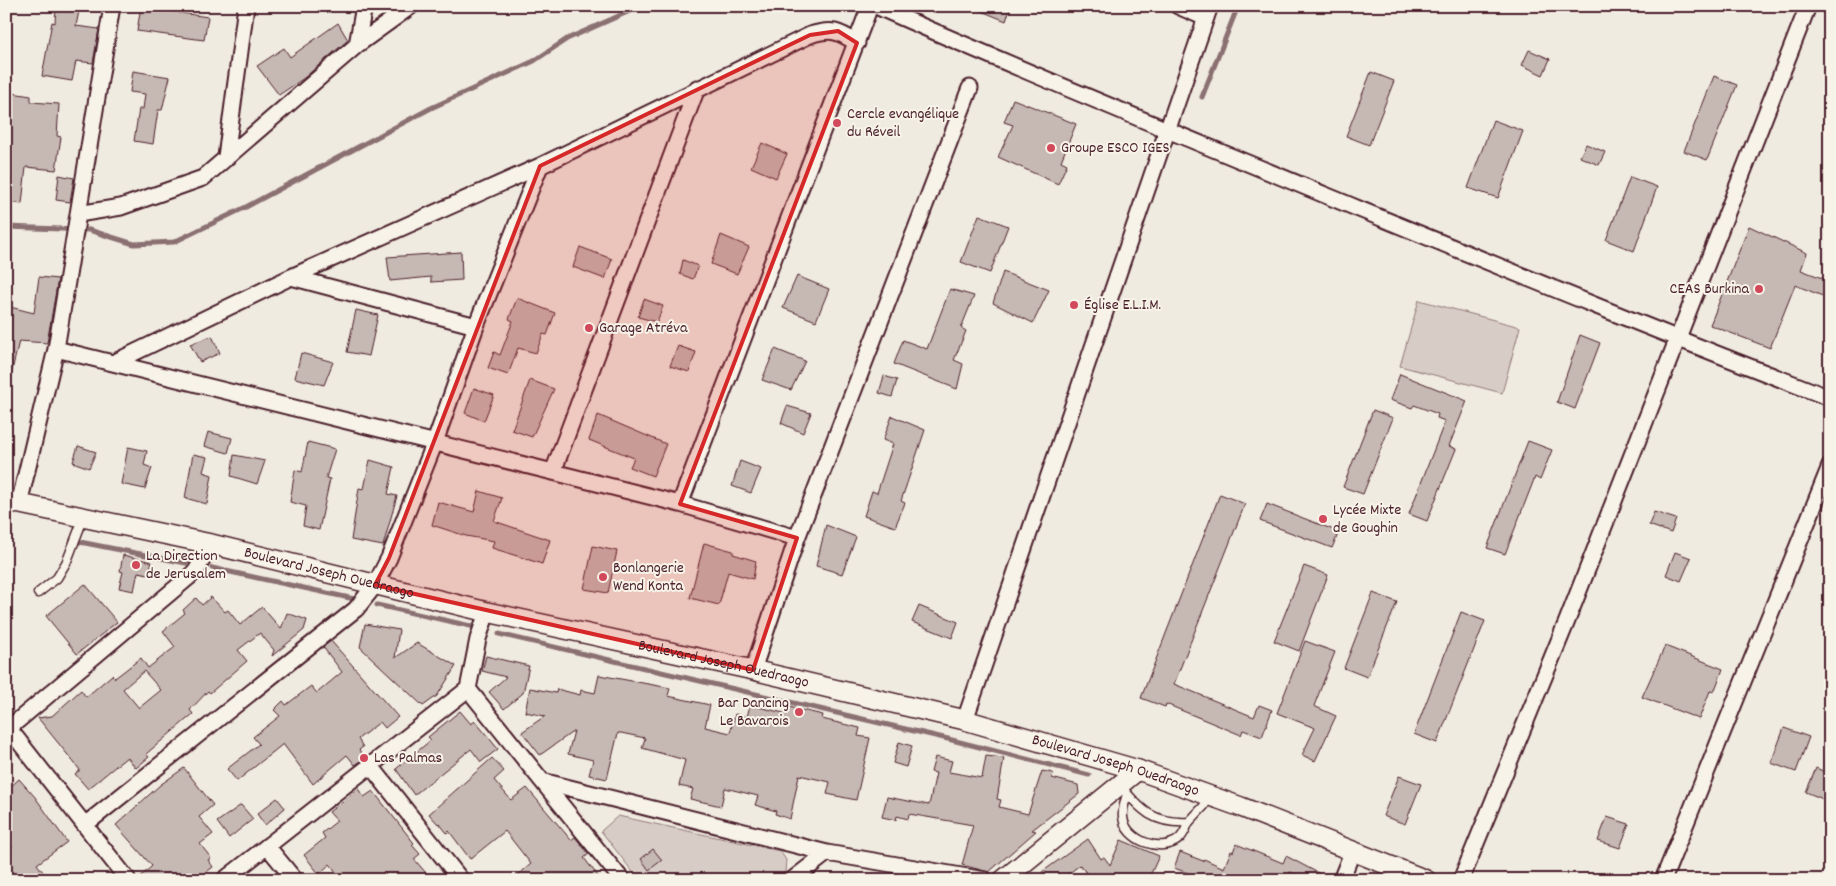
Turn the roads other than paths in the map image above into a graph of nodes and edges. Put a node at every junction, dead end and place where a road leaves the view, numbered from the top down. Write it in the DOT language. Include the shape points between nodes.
graph roads {
  1 [pos="112,6"];
  2 [pos="246,6"];
  3 [pos="364,6"];
  4 [pos="411,6"];
  5 [pos="1178,6"];
  6 [pos="1808,6"];
  7 [pos="872,7"];
  8 [pos="1208,12"];
  9 [pos="857,43"];
  10 [pos="357,45"];
  11 [pos="698,88"];
  12 [pos="970,88"];
  13 [pos="1167,130"];
  14 [pos="226,157"];
  15 [pos="540,166"];
  16 [pos="78,215"];
  17 [pos="291,277"];
  18 [pos="476,326"];
  19 [pos="1676,339"];
  20 [pos="56,349"];
  21 [pos="115,362"];
  22 [pos="1830,398"];
  23 [pos="435,442"];
  24 [pos="1830,466"];
  25 [pos="553,472"];
  26 [pos="13,502"];
  27 [pos="680,504"];
  28 [pos="83,519"];
  29 [pos="797,538"];
  30 [pos="211,544"];
  31 [pos="375,586"];
  32 [pos="38,593"];
  33 [pos="487,612"];
  34 [pos="753,670"];
  35 [pos="468,689"];
  36 [pos="966,720"];
  37 [pos="7,726"];
  38 [pos="370,764"];
  39 [pos="1138,770"];
  40 [pos="542,781"];
  41 [pos="1124,789"];
  42 [pos="1210,796"];
  43 [pos="1189,822"];
  44 [pos="86,824"];
  45 [pos="267,846"];
  46 [pos="1353,850"];
  47 [pos="827,853"];
  48 [pos="128,880"];
  49 [pos="224,880"];
  50 [pos="295,880"];
  51 [pos="461,880"];
  52 [pos="622,880"];
  53 [pos="792,880"];
  54 [pos="985,880"];
  55 [pos="1003,880"];
  56 [pos="1342,880"];
  57 [pos="1426,880"];
  58 [pos="1461,880"];
  59 [pos="1663,880"];
  1 -- 16 [label="street"];
  2 -- 14 [label="street"];
  3 -- 10 [label="street"];
  4 -- 10 [label="street"];
  5 -- 8 [label="street"];
  6 -- 19 [label="street"];
  7 -- 9 [label="street"];
  7 -- 13 [label="street"];
  8 -- 13 [label="street"];
  9 -- 11 [label="street" via="838,32 820,32"];
  9 -- 27 [label="street"];
  10 -- 14 [label="street"];
  11 -- 15 [label="street"];
  11 -- 25 [label="street"];
  12 -- 29 [label="street"];
  13 -- 19 [label="street"];
  13 -- 36 [label="street"];
  14 -- 16 [label="street" via="203,178 121,207"];
  15 -- 17 [label="street"];
  15 -- 18 [label="street"];
  16 -- 20 [label="street"];
  17 -- 18 [label="street"];
  17 -- 21 [label="street"];
  18 -- 23 [label="street"];
  19 -- 22 [label="street"];
  19 -- 58 [label="street" via="1567,621"];
  20 -- 21 [label="street"];
  20 -- 26 [label="street"];
  21 -- 23 [label="street"];
  23 -- 25 [label="street"];
  23 -- 31 [label="street"];
  24 -- 59 [label="street"];
  25 -- 27 [label="street"];
  26 -- 28 [label="street, Boulevard Joseph Ouedraogo"];
  27 -- 29 [label="street"];
  28 -- 30 [label="street, Boulevard Joseph Ouedraogo"];
  28 -- 32 [label="lane" via="57,578"];
  29 -- 34 [label="street"];
  30 -- 31 [label="street, Boulevard Joseph Ouedraogo"];
  30 -- 37 [label="street" via="196,572"];
  31 -- 33 [label="street, Boulevard Joseph Ouedraogo"];
  31 -- 44 [label="street" via="356,609"];
  33 -- 34 [label="street, Boulevard Joseph Ouedraogo"];
  33 -- 35 [label="street"];
  34 -- 36 [label="street, Boulevard Joseph Ouedraogo"];
  35 -- 38 [label="street"];
  35 -- 40 [label="street"];
  36 -- 39 [label="street, Boulevard Joseph Ouedraogo"];
  37 -- 44 [label="street"];
  38 -- 45 [label="street"];
  38 -- 51 [label="street"];
  39 -- 41 [label="street"];
  39 -- 42 [label="street, Boulevard Joseph Ouedraogo"];
  40 -- 47 [label="street"];
  40 -- 52 [label="street"];
  41 -- 43 [label="lane" via="1152,818"];
  41 -- 43 [label="lane" via="1123,818 1126,826 1142,842 1158,845 1174,842"];
  41 -- 55 [label="street"];
  42 -- 43 [label="lane"];
  42 -- 46 [label="street, Boulevard Joseph Ouedraogo"];
  44 -- 48 [label="street"];
  45 -- 49 [label="street"];
  45 -- 50 [label="street"];
  46 -- 56 [label="street"];
  46 -- 57 [label="street, Boulevard Joseph Ouedraogo"];
  47 -- 53 [label="street"];
  47 -- 54 [label="street"];
}
